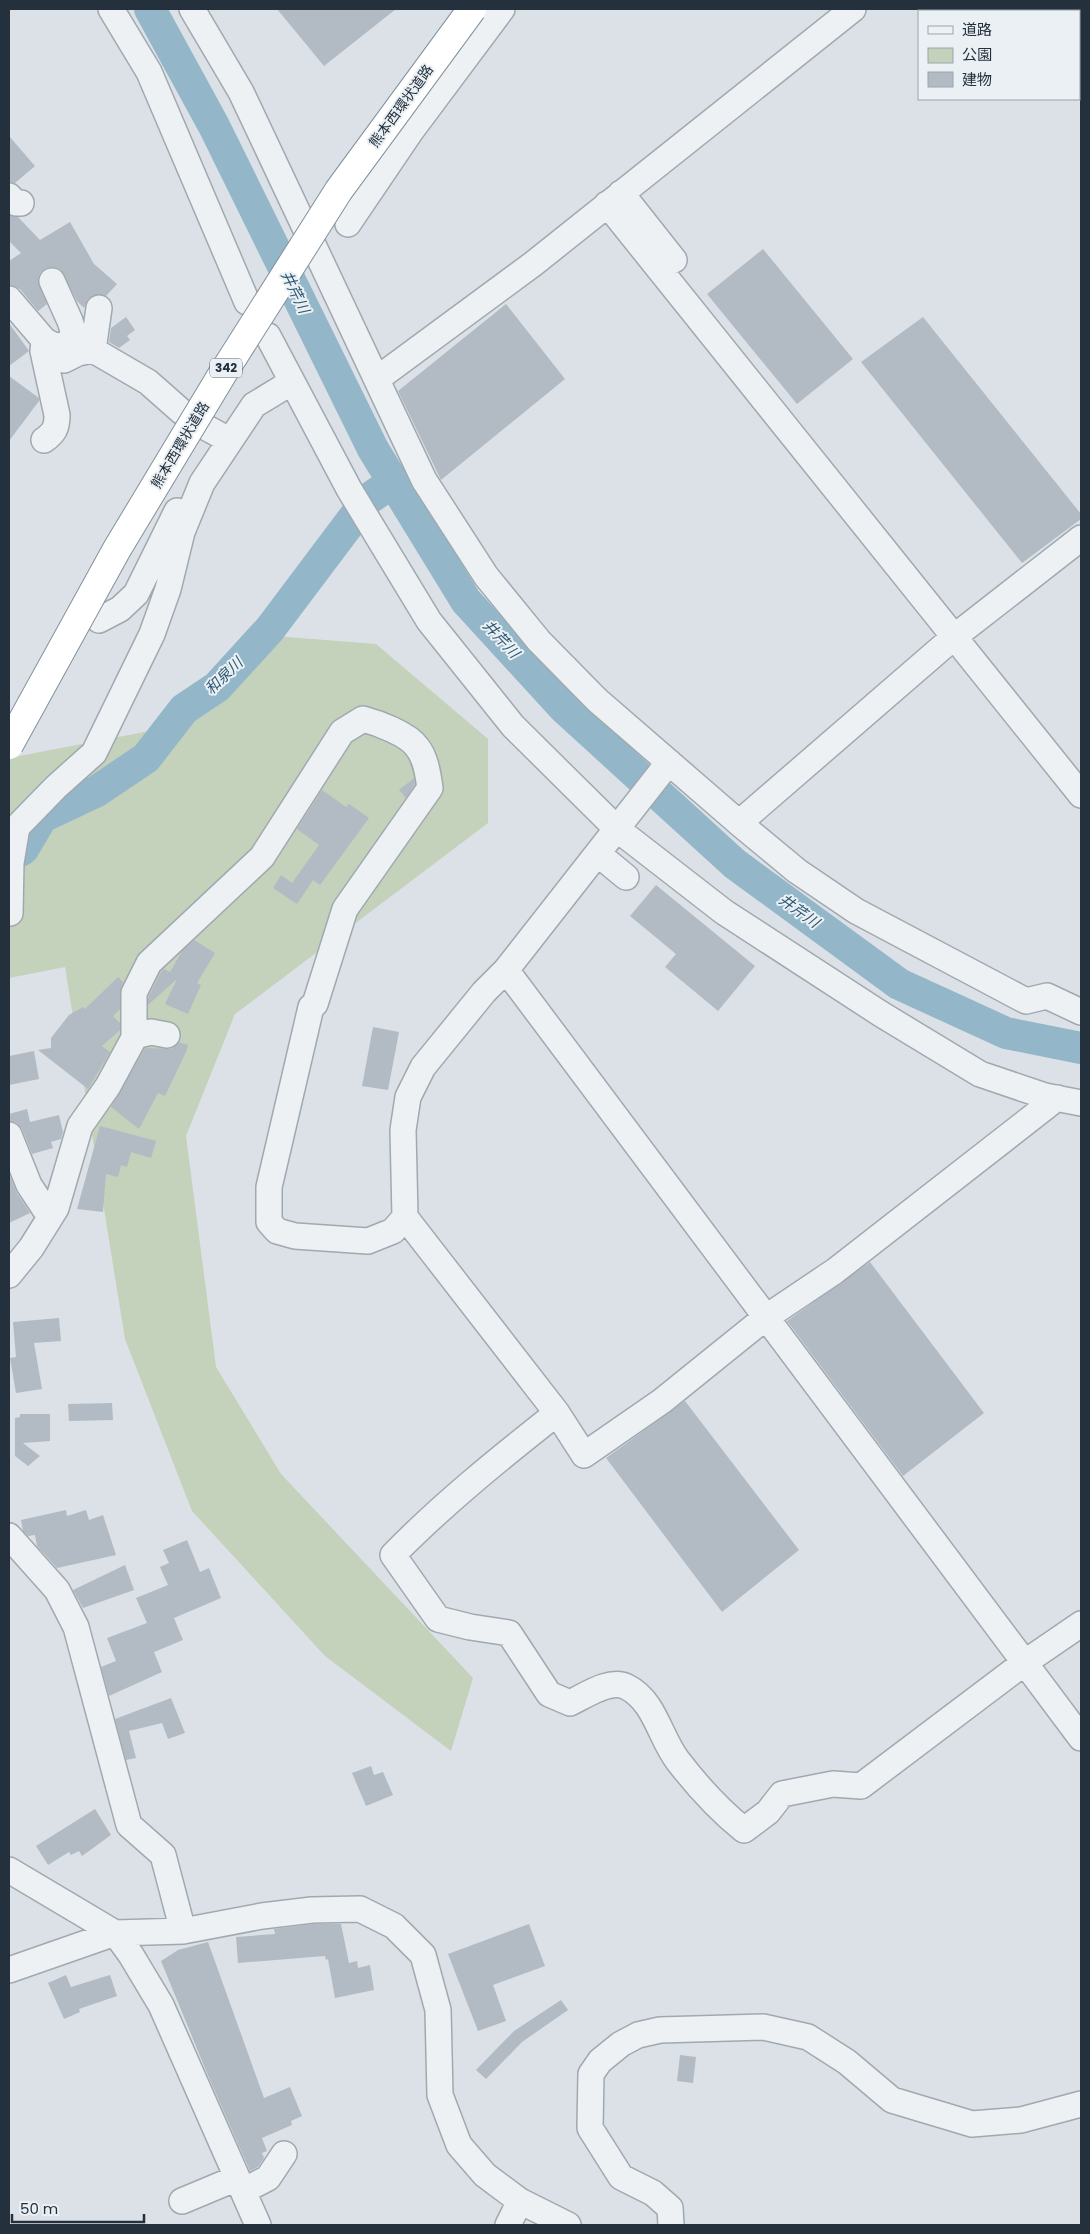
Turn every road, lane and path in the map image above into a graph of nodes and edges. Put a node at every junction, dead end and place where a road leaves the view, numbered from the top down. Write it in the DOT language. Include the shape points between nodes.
graph roads {
  1 [pos="111,9"];
  2 [pos="192,9"];
  3 [pos="472,9"];
  4 [pos="502,9"];
  5 [pos="852,9"];
  6 [pos="614,198"];
  7 [pos="348,224"];
  8 [pos="52,281"];
  9 [pos="9,299"];
  10 [pos="247,302"];
  11 [pos="99,308"];
  12 [pos="268,336"];
  13 [pos="43,345"];
  14 [pos="92,350"];
  15 [pos="377,379"];
  16 [pos="294,385"];
  17 [pos="182,412"];
  18 [pos="205,427"];
  19 [pos="44,440"];
  20 [pos="229,440"];
  21 [pos="202,483"];
  22 [pos="1081,538"];
  23 [pos="99,620"];
  24 [pos="960,633"];
  25 [pos="9,745"];
  26 [pos="666,765"];
  27 [pos="1081,773"];
  28 [pos="1081,795"];
  29 [pos="624,820"];
  30 [pos="739,823"];
  31 [pos="598,854"];
  32 [pos="626,877"];
  33 [pos="10,913"];
  34 [pos="506,970"];
  35 [pos="1026,1001"];
  36 [pos="1081,1012"];
  37 [pos="1081,1026"];
  38 [pos="167,1035"];
  39 [pos="134,1036"];
  40 [pos="1057,1098"];
  41 [pos="1081,1102"];
  42 [pos="9,1135"];
  43 [pos="405,1217"];
  44 [pos="50,1218"];
  45 [pos="9,1275"];
  46 [pos="765,1318"];
  47 [pos="557,1413"];
  48 [pos="9,1536"];
  49 [pos="1081,1624"];
  50 [pos="1024,1663"];
  51 [pos="1081,1738"];
  52 [pos="9,1870"];
  53 [pos="182,1931"];
  54 [pos="115,1933"];
  55 [pos="9,1970"];
  56 [pos="1081,2104"];
  57 [pos="284,2154"];
  58 [pos="240,2184"];
  59 [pos="182,2201"];
  60 [pos="520,2201"];
  61 [pos="258,2225"];
  62 [pos="508,2225"];
  63 [pos="568,2225"];
  64 [pos="670,2225"];
  1 -- 10 [label="street" via="149,72"];
  2 -- 15 [label="street" via="242,92"];
  3 -- 25 [label="highway, 熊本西環状道路 / 342, bridge" via="340,190 223,373 117,549"];
  4 -- 7 [label="street" via="411,131"];
  5 -- 6 [label="street"];
  6 -- 15 [label="street" via="533,264"];
  6 -- 24 [label="street"];
  8 -- 13 [label="street" via="74,334 68,343 56,347"];
  9 -- 13 [label="street"];
  11 -- 14 [label="street"];
  12 -- 16 [label="street"];
  13 -- 14 [label="street" via="64,360"];
  13 -- 19 [label="street" via="58,415 57,426"];
  14 -- 17 [label="street" via="148,382"];
  15 -- 26 [label="street" via="424,480 486,576 539,641"];
  16 -- 20 [label="street" via="282,388 254,405"];
  16 -- 29 [label="street" via="349,489 430,621 512,726"];
  18 -- 20 [label="street"];
  20 -- 21 [label="street"];
  21 -- 23 [label="street" via="186,498 171,520 136,594 120,609"];
  21 -- 33 [label="street" via="182,532 168,589 152,634 94,753 17,827"];
  22 -- 24 [label="street"];
  24 -- 27 [label="street"];
  24 -- 28 [label="street"];
  24 -- 30 [label="street"];
  26 -- 29 [label="street"];
  26 -- 30 [label="street"];
  29 -- 31 [label="street"];
  29 -- 40 [label="street" via="724,912 881,1014 980,1074"];
  30 -- 35 [label="street" via="797,871 856,911"];
  31 -- 32 [label="street"];
  31 -- 34 [label="street"];
  34 -- 43 [label="street" via="423,1067 408,1097 403,1130"];
  34 -- 46 [label="street"];
  35 -- 36 [label="street" via="1047,996"];
  35 -- 37 [label="street"];
  38 -- 39 [label="street" via="151,1032"];
  39 -- 43 [label="street" via="134,993 149,963 262,857 342,732 363,719 384,724 417,747 430,788 345,909 315,1004 311,1007 269,1187 267,1209 269,1222 276,1231 295,1236 368,1241 393,1231"];
  39 -- 44 [label="street" via="108,1086 80,1126 56,1208"];
  40 -- 41 [label="street"];
  40 -- 46 [label="street" via="835,1271"];
  42 -- 44 [label="street" via="29,1185"];
  43 -- 47 [label="street"];
  44 -- 45 [label="street"];
  46 -- 47 [label="street" via="662,1401 584,1455"];
  46 -- 50 [label="street"];
  47 -- 50 [label="street" via="419,1528 393,1555 438,1619 509,1633 549,1694 570,1703 608,1685 626,1686 646,1702 677,1760 720,1810 744,1830 768,1812 782,1794 833,1784 861,1786"];
  48 -- 53 [label="street" via="57,1590 76,1627 129,1825 163,1855"];
  49 -- 50 [label="street"];
  50 -- 51 [label="street"];
  52 -- 54 [label="street"];
  53 -- 54 [label="street"];
  53 -- 60 [label="street" via="262,1916 360,1909 394,1926 424,1956 438,2010 440,2095 459,2146 485,2175"];
  54 -- 55 [label="street"];
  54 -- 58 [label="street" via="161,2005"];
  56 -- 64 [label="street" via="1021,2120 972,2124 892,2100 847,2062 808,2037 763,2027 660,2030 638,2035 600,2061 591,2074 590,2128 621,2177 653,2193 670,2208"];
  57 -- 58 [label="street" via="268,2178"];
  58 -- 59 [label="street"];
  58 -- 61 [label="street"];
  60 -- 62 [label="street"];
  60 -- 63 [label="street"];
}
